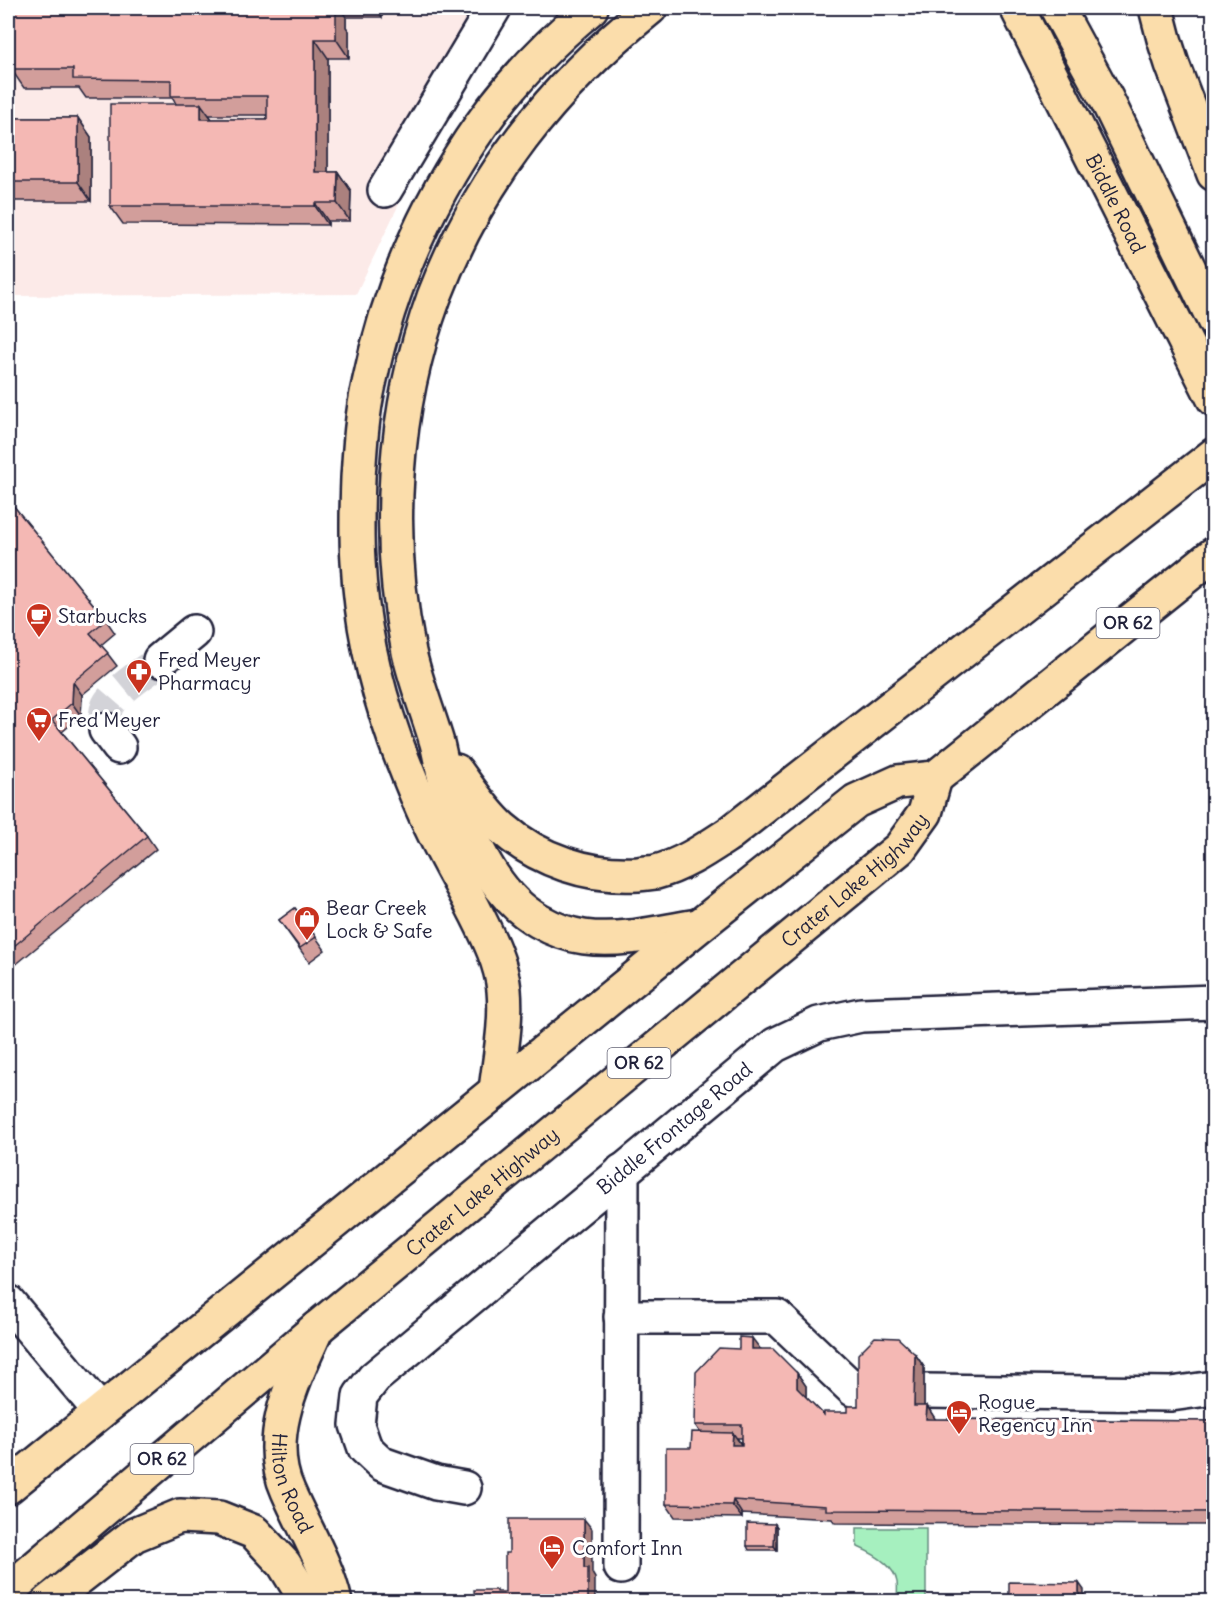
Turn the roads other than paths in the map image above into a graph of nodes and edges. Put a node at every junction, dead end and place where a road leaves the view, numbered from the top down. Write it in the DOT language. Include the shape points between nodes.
graph roads {
  1 [pos="494,8"];
  2 [pos="591,8"];
  3 [pos="650,8"];
  4 [pos="1017,8"];
  5 [pos="1057,8"];
  6 [pos="1156,8"];
  7 [pos="1190,108"];
  8 [pos="1214,146"];
  9 [pos="1214,174"];
  10 [pos="385,190"];
  11 [pos="1214,320"];
  12 [pos="1214,399"];
  13 [pos="1214,455"];
  14 [pos="1207,560"];
  15 [pos="194,632"];
  16 [pos="160,660"];
  17 [pos="437,743"];
  18 [pos="935,778"];
  19 [pos="699,926"];
  20 [pos="1214,1002"];
  21 [pos="496,1090"];
  22 [pos="622,1171"];
  23 [pos="8,1302"];
  24 [pos="621,1317"];
  25 [pos="317,1328"];
  26 [pos="1214,1388"];
  27 [pos="867,1389"];
  28 [pos="924,1390"];
  29 [pos="100,1411"];
  30 [pos="8,1487"];
  31 [pos="464,1488"];
  32 [pos="621,1567"];
  33 [pos="8,1591"];
  34 [pos="48,1602"];
  35 [pos="304,1602"];
  36 [pos="335,1602"];
  1 -- 10 [label="lane"];
  2 -- 21 [label="main road" via="527,69 493,109 434,202 400,276 379,340 360,443 357,559 371,652 382,700 414,789 499,963 505,1010"];
  3 -- 17 [label="main road" via="587,62 511,151 484,191 458,242 417,352 400,436 397,555 400,601 410,654"];
  4 -- 12 [label="main road, Biddle Road"];
  5 -- 11 [label="main road, Biddle Road" via="1107,100"];
  6 -- 7 [label="main road" via="1169,56"];
  7 -- 8 [label="main road"];
  7 -- 9 [label="main road"];
  13 -- 17 [label="main road" via="729,834 693,857 656,872 619,875 586,870 550,859 519,842 483,808"];
  14 -- 18 [label="main road, OR 62"];
  15 -- 16 [label="lane"];
  17 -- 19 [label="main road" via="446,781 489,871 526,912 554,928 584,937 648,934"];
  18 -- 19 [label="main road, Crater Lake Highway" via="897,782 856,801"];
  18 -- 25 [label="main road, Crater Lake Highway / OR 62" via="925,813 900,848"];
  19 -- 21 [label="main road, Crater Lake Highway"];
  20 -- 22 [label="lane, Biddle Frontage Road" via="861,1015 819,1024 775,1045"];
  21 -- 29 [label="main road, Crater Lake Highway"];
  22 -- 24 [label="lane"];
  22 -- 31 [label="lane, Biddle Frontage Road" via="374,1378 360,1396 357,1425 365,1448 382,1464 436,1483"];
  23 -- 29 [label="lane"];
  24 -- 27 [label="lane" via="777,1317 853,1389"];
  24 -- 32 [label="lane"];
  25 -- 33 [label="main road, Crater Lake Highway / OR 62"];
  25 -- 36 [label="main road, Hilton Road" via="285,1406 279,1459 287,1489 317,1551"];
  26 -- 28 [label="lane" via="1170,1394"];
  29 -- 30 [label="main road, Crater Lake Highway"];
  34 -- 35 [label="main road" via="134,1535 180,1516 219,1518 254,1532 284,1564"];
}
